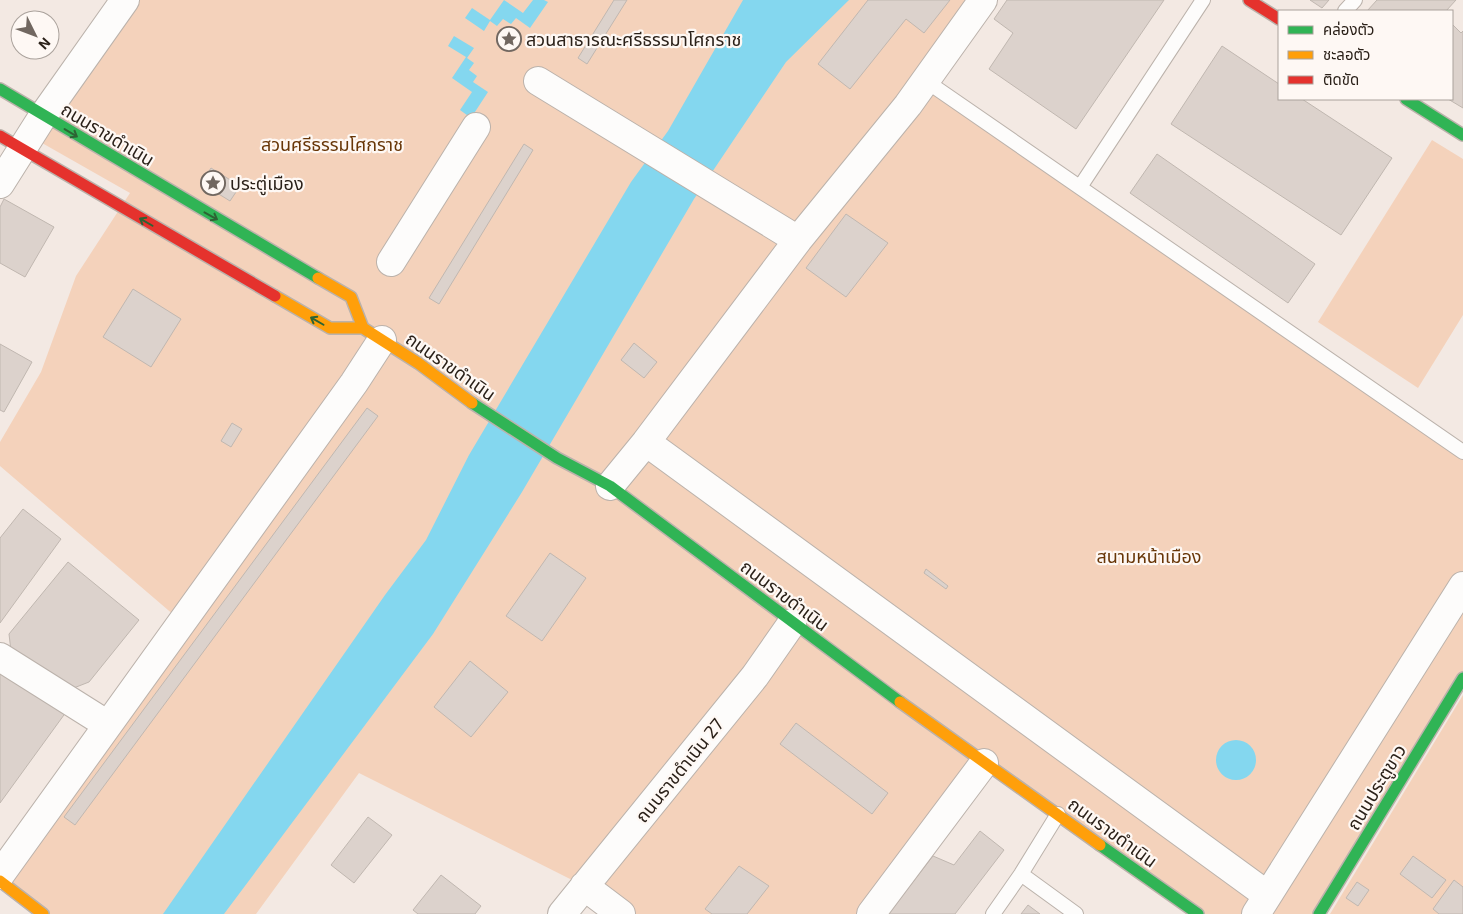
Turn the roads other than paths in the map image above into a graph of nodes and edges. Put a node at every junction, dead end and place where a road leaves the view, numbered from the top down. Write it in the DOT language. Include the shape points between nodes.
graph roads {
  1 [pos="125,0"];
  2 [pos="983,0"];
  3 [pos="1203,0"];
  4 [pos="1249,0"];
  5 [pos="1355,0"];
  6 [pos="1347,10"];
  7 [pos="1278,18"];
  8 [pos="926,80"];
  9 [pos="538,81"];
  10 [pos="0,89"];
  11 [pos="1408,100"];
  12 [pos="43,116"];
  13 [pos="476,127"];
  14 [pos="1462,133"];
  15 [pos="11,143"];
  16 [pos="0,184"];
  17 [pos="1080,187"];
  18 [pos="798,240"];
  19 [pos="391,262"];
  20 [pos="373,334"];
  21 [pos="646,442"];
  22 [pos="1463,452"];
  23 [pos="610,486"];
  24 [pos="1463,586"];
  25 [pos="792,623"];
  26 [pos="0,657"];
  27 [pos="1461,688"];
  28 [pos="108,726"];
  29 [pos="984,763"];
  30 [pos="1058,814"];
  31 [pos="1022,874"];
  32 [pos="0,875"];
  33 [pos="0,881"];
  34 [pos="584,886"];
  35 [pos="1179,902"];
  36 [pos="1261,905"];
  37 [pos="43,914"];
  38 [pos="562,914"];
  39 [pos="621,914"];
  40 [pos="871,914"];
  41 [pos="993,914"];
  42 [pos="1076,914"];
  43 [pos="1187,914"];
  44 [pos="1198,914"];
  45 [pos="1319,914"];
  1 -- 12 [label="street"];
  2 -- 8 [label="street"];
  3 -- 17 [label="lane"];
  4 -- 7 [label="main road"];
  5 -- 6 [label="lane"];
  8 -- 17 [label="lane"];
  8 -- 18 [label="street"];
  9 -- 18 [label="street"];
  10 -- 12 [label="main road, ถนนราขดำเนิน"];
  11 -- 14 [label="main road"];
  12 -- 15 [label="street"];
  12 -- 20 [label="main road, ถนนราขดำเนิน, one-way" via="351,297"];
  13 -- 19 [label="street"];
  15 -- 16 [label="street"];
  20 -- 15 [label="main road, one-way" via="330,328"];
  17 -- 22 [label="lane"];
  18 -- 21 [label="street"];
  20 -- 23 [label="main road, ถนนราขดำเนิน" via="557,458"];
  20 -- 28 [label="street" via="354,383"];
  21 -- 23 [label="street"];
  21 -- 36 [label="street"];
  23 -- 25 [label="main road, ถนนราขดำเนิน"];
  24 -- 36 [label="street"];
  25 -- 29 [label="main road, ถนนราขดำเนิน"];
  25 -- 34 [label="street, ถนนราขดำเนิน 27" via="755,676"];
  26 -- 28 [label="street"];
  27 -- 45 [label="main road, ถนนประตูขาว"];
  28 -- 32 [label="street"];
  29 -- 30 [label="main road, ถนนราขดำเนิน"];
  29 -- 40 [label="street"];
  30 -- 31 [label="lane"];
  30 -- 35 [label="main road, ถนนราขดำเนิน"];
  31 -- 41 [label="lane"];
  31 -- 42 [label="lane"];
  33 -- 37 [label="main road"];
  34 -- 38 [label="street, ถนนราขดำเนิน 27"];
  34 -- 39 [label="street"];
  35 -- 43 [label="main road, ถนนราขดำเนิน"];
  35 -- 44 [label="main road, ถนนราขดำเนิน"];
}
